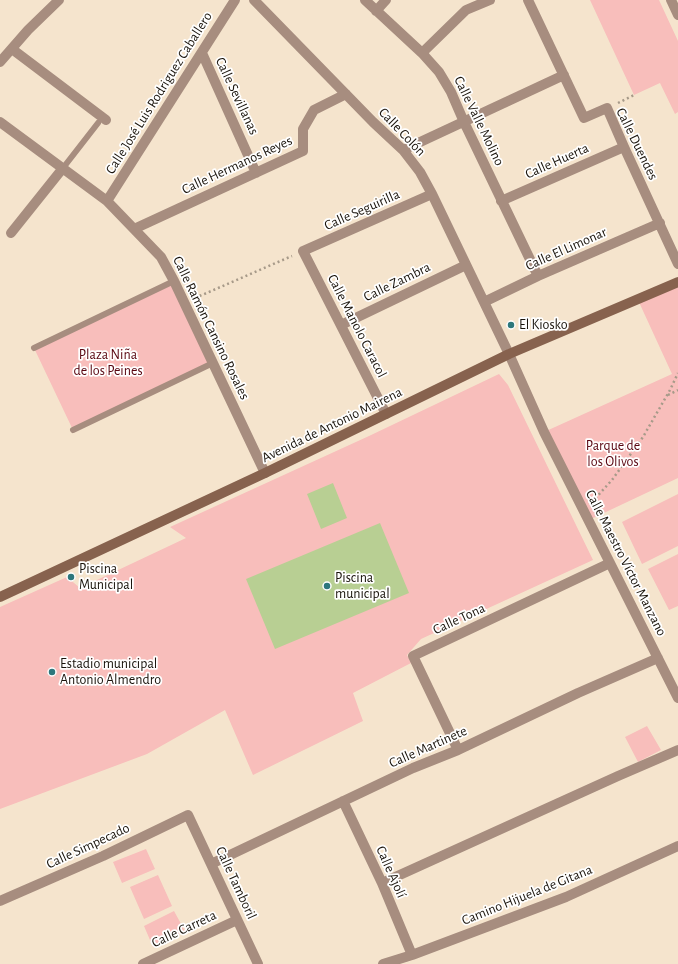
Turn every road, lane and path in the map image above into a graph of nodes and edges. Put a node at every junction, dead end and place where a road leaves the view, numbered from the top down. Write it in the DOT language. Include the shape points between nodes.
graph roads {
  1 [pos="59,0"];
  2 [pos="235,0"];
  3 [pos="254,0"];
  4 [pos="365,0"];
  5 [pos="386,0"];
  6 [pos="490,0"];
  7 [pos="528,0"];
  8 [pos="671,0"];
  9 [pos="376,11"];
  10 [pos="678,15"];
  11 [pos="12,49"];
  12 [pos="202,53"];
  13 [pos="422,53"];
  14 [pos="0,62"];
  15 [pos="564,75"];
  16 [pos="346,94"];
  17 [pos="634,95"];
  18 [pos="607,108"];
  19 [pos="102,121"];
  20 [pos="0,122"];
  21 [pos="464,122"];
  22 [pos="624,147"];
  23 [pos="403,150"];
  24 [pos="63,168"];
  25 [pos="256,172"];
  26 [pos="432,194"];
  27 [pos="107,201"];
  28 [pos="501,201"];
  29 [pos="660,223"];
  30 [pos="134,229"];
  31 [pos="11,233"];
  32 [pos="303,251"];
  33 [pos="466,264"];
  34 [pos="678,264"];
  35 [pos="538,276"];
  36 [pos="174,281"];
  37 [pos="678,282"];
  38 [pos="184,302"];
  39 [pos="484,302"];
  40 [pos="341,325"];
  41 [pos="34,348"];
  42 [pos="509,354"];
  43 [pos="213,363"];
  44 [pos="678,373"];
  45 [pos="678,390"];
  46 [pos="667,395"];
  47 [pos="386,414"];
  48 [pos="73,430"];
  49 [pos="265,473"];
  50 [pos="584,511"];
  51 [pos="610,563"];
  52 [pos="0,597"];
  53 [pos="658,658"];
  54 [pos="678,698"];
  55 [pos="458,750"];
  56 [pos="678,750"];
  57 [pos="343,801"];
  58 [pos="188,815"];
  59 [pos="678,846"];
  60 [pos="211,864"];
  61 [pos="382,884"];
  62 [pos="0,901"];
  63 [pos="237,920"];
  64 [pos="412,955"];
  65 [pos="143,964"];
  66 [pos="258,964"];
  67 [pos="383,964"];
  1 -- 11 [label="street"];
  2 -- 12 [label="street, Calle José Luis Rodriguez Caballero"];
  3 -- 16 [label="street, Calle Colón"];
  4 -- 9 [label="street, Calle Valle Molino"];
  5 -- 9 [label="street"];
  6 -- 13 [label="street" via="466,10"];
  7 -- 15 [label="street, Calle Duendes"];
  8 -- 10 [label="street"];
  9 -- 13 [label="street, Calle Valle Molino"];
  11 -- 14 [label="street"];
  11 -- 19 [label="street"];
  12 -- 25 [label="street, Calle Sevillanas"];
  12 -- 27 [label="street, Calle José Luis Rodriguez Caballero"];
  13 -- 21 [label="street, Calle Valle Molino" via="439,72"];
  15 -- 18 [label="street, Calle Duendes" via="584,118"];
  15 -- 21 [label="street"];
  16 -- 23 [label="street, Calle Colón"];
  16 -- 25 [label="street, Calle Hermanos Reyes" via="314,110 303,129 303,151"];
  17 -- 18 [label="path"];
  18 -- 22 [label="street, Calle Duendes"];
  19 -- 24 [label="lane"];
  20 -- 24 [label="street, Calle Ramón Cansino Rosales"];
  21 -- 23 [label="street"];
  21 -- 28 [label="street, Calle Valle Molino"];
  22 -- 28 [label="street, Calle Huerta"];
  22 -- 29 [label="street, Calle Duendes"];
  23 -- 26 [label="street, Calle Colón" via="420,172"];
  24 -- 27 [label="street, Calle Ramón Cansino Rosales"];
  24 -- 31 [label="street"];
  25 -- 30 [label="street, Calle Hermanos Reyes"];
  26 -- 32 [label="street, Calle Seguirilla"];
  26 -- 33 [label="street, Calle Colón"];
  27 -- 30 [label="street, Calle Ramón Cansino Rosales"];
  28 -- 35 [label="street, Calle Valle Molino"];
  29 -- 34 [label="street, Calle Duendes"];
  29 -- 35 [label="street, Calle El Limonar"];
  30 -- 36 [label="street, Calle Ramón Cansino Rosales" via="161,257"];
  32 -- 38 [label="path"];
  32 -- 40 [label="street, Calle Manolo Caracol"];
  33 -- 39 [label="street, Calle Colón"];
  33 -- 40 [label="street, Calle Zambra"];
  35 -- 39 [label="street, Calle El Limonar"];
  36 -- 38 [label="street, Calle Ramón Cansino Rosales"];
  36 -- 41 [label="lane"];
  37 -- 42 [label="street, Avenida de Antonio Mairena"];
  38 -- 43 [label="street, Calle Ramón Cansino Rosales"];
  39 -- 42 [label="street, Calle Colón"];
  40 -- 47 [label="street, Calle Manolo Caracol"];
  42 -- 47 [label="street, Avenida de Antonio Mairena"];
  42 -- 50 [label="street, Calle Maestro Víctor Manzano" via="544,432"];
  43 -- 48 [label="lane"];
  43 -- 49 [label="street, Calle Ramón Cansino Rosales"];
  44 -- 46 [label="path"];
  45 -- 46 [label="path"];
  46 -- 50 [label="path" via="612,480"];
  47 -- 49 [label="street, Avenida de Antonio Mairena"];
  49 -- 52 [label="street, Avenida de Antonio Mairena"];
  50 -- 51 [label="street, Calle Maestro Víctor Manzano"];
  51 -- 53 [label="street, Calle Maestro Víctor Manzano"];
  51 -- 55 [label="street, Calle Tona" via="413,656"];
  53 -- 54 [label="street, Calle Maestro Víctor Manzano"];
  53 -- 55 [label="street, Calle Martinete"];
  55 -- 57 [label="street, Calle Martinete"];
  56 -- 61 [label="street"];
  57 -- 60 [label="street, Calle Martinete"];
  57 -- 61 [label="street, Calle Ajolí"];
  58 -- 60 [label="street, Calle Tamboril"];
  58 -- 62 [label="street, Calle Simpecado"];
  59 -- 64 [label="street, Camino Hijuela de Gitana" via="566,897"];
  60 -- 63 [label="street, Calle Tamboril"];
  61 -- 64 [label="street, Calle Ajolí"];
  63 -- 65 [label="street, Calle Carreta"];
  63 -- 66 [label="street, Calle Tamboril"];
  64 -- 67 [label="street, Camino Hijuela de Gitana"];
}
